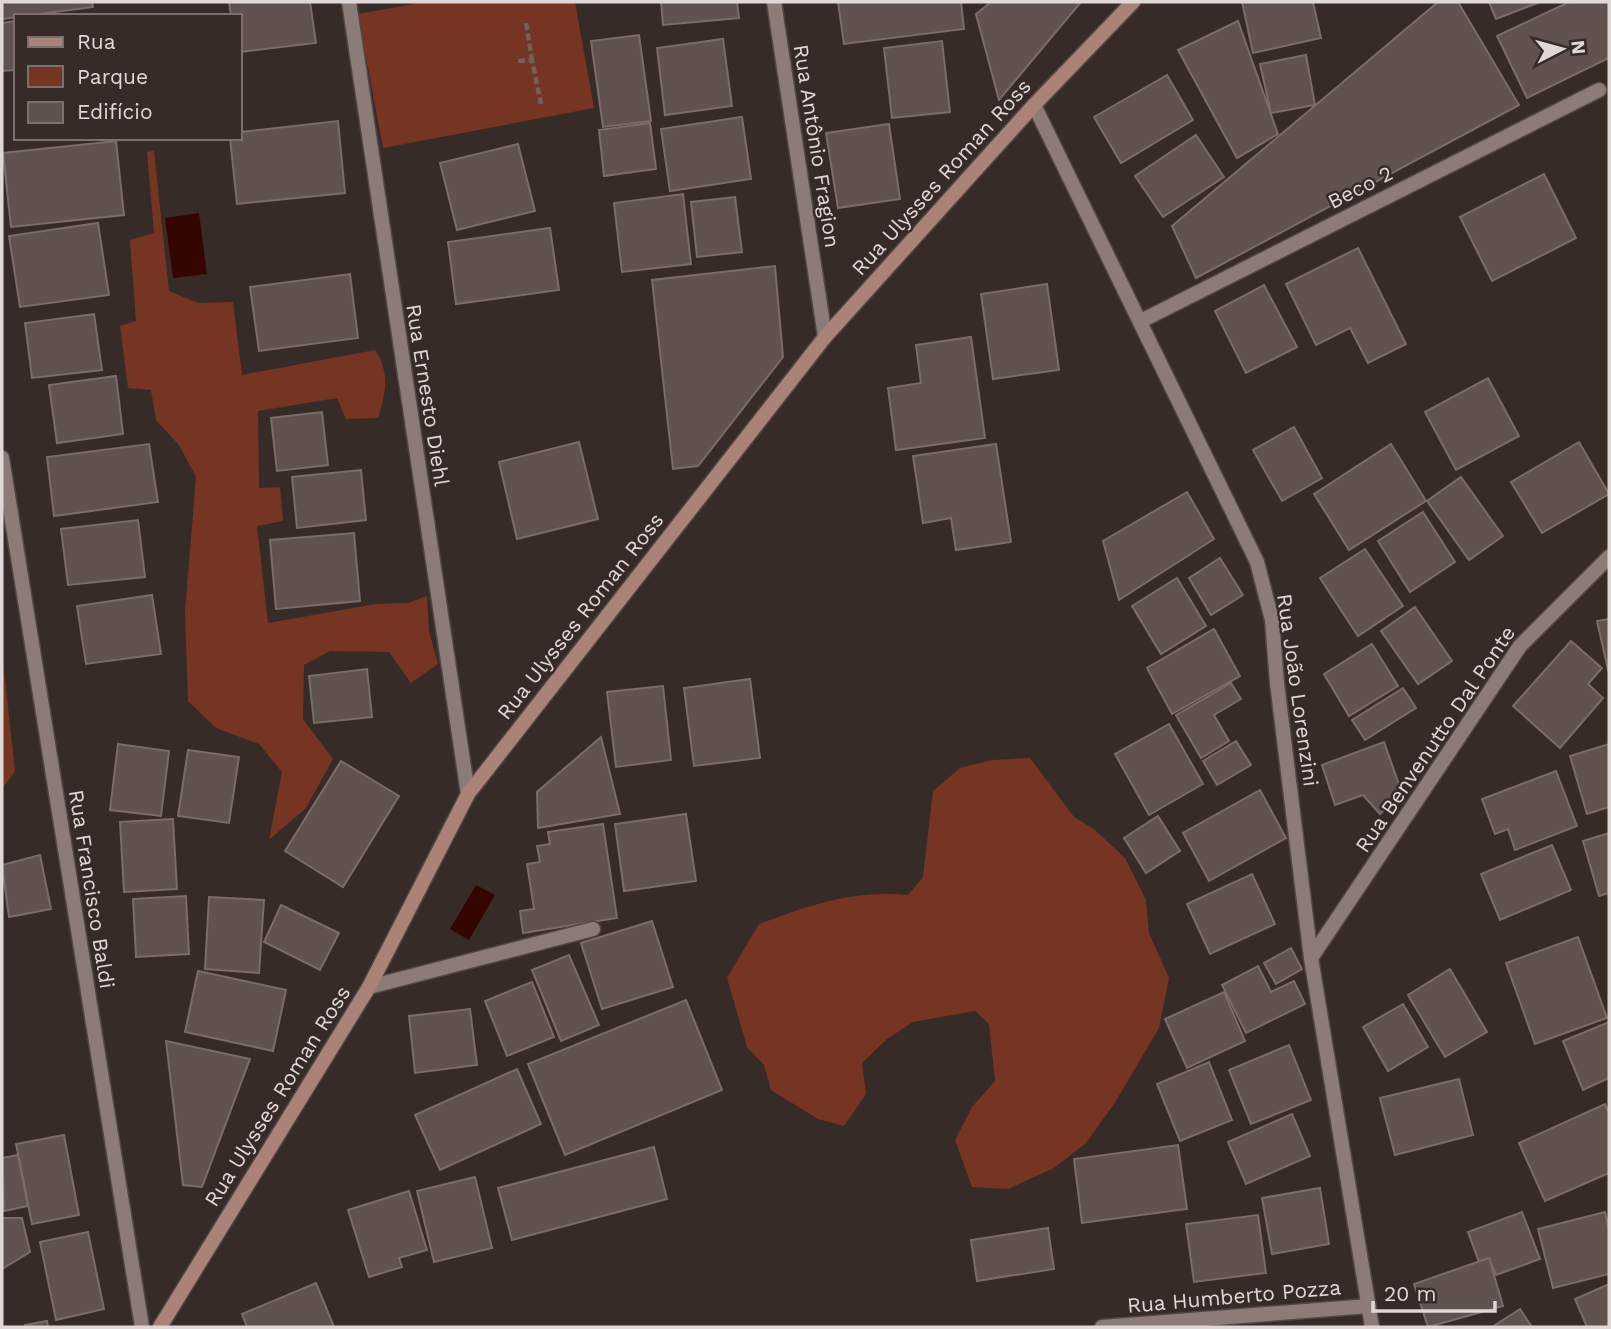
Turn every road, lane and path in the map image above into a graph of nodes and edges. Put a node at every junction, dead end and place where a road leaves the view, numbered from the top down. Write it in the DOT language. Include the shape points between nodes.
graph roads {
  1 [pos="349,2"];
  2 [pos="774,2"];
  3 [pos="1128,4"];
  4 [pos="526,23"];
  5 [pos="533,60"];
  6 [pos="518,61"];
  7 [pos="1599,90"];
  8 [pos="541,104"];
  9 [pos="1034,105"];
  10 [pos="1141,321"];
  11 [pos="825,337"];
  12 [pos="2,458"];
  13 [pos="1609,557"];
  14 [pos="468,794"];
  15 [pos="593,929"];
  16 [pos="1311,958"];
  17 [pos="369,987"];
  18 [pos="1369,1306"];
  19 [pos="142,1327"];
  20 [pos="160,1327"];
  21 [pos="1102,1327"];
  22 [pos="1371,1327"];
  1 -- 14 [label="street, Rua Ernesto Diehl"];
  2 -- 11 [label="street, Rua Antônio Fragion"];
  3 -- 9 [label="street, Rua Ulysses Roman Ross"];
  4 -- 5 [label="path"];
  5 -- 6 [label="path"];
  5 -- 8 [label="path"];
  7 -- 10 [label="street, Beco 2"];
  9 -- 10 [label="street, Rua João Lorenzini"];
  9 -- 11 [label="street, Rua Ulysses Roman Ross"];
  10 -- 16 [label="street, Rua João Lorenzini" via="1257,562 1272,620"];
  11 -- 14 [label="street, Rua Ulysses Roman Ross"];
  12 -- 19 [label="street, Rua Francisco Baldi"];
  13 -- 16 [label="street, Rua Benvenutto Dal Ponte" via="1520,646"];
  14 -- 17 [label="street, Rua Ulysses Roman Ross"];
  15 -- 17 [label="street"];
  16 -- 18 [label="street, Rua João Lorenzini"];
  17 -- 20 [label="street, Rua Ulysses Roman Ross"];
  18 -- 21 [label="street, Rua Humberto Pozza"];
  18 -- 22 [label="street, Rua João Lorenzini"];
}
